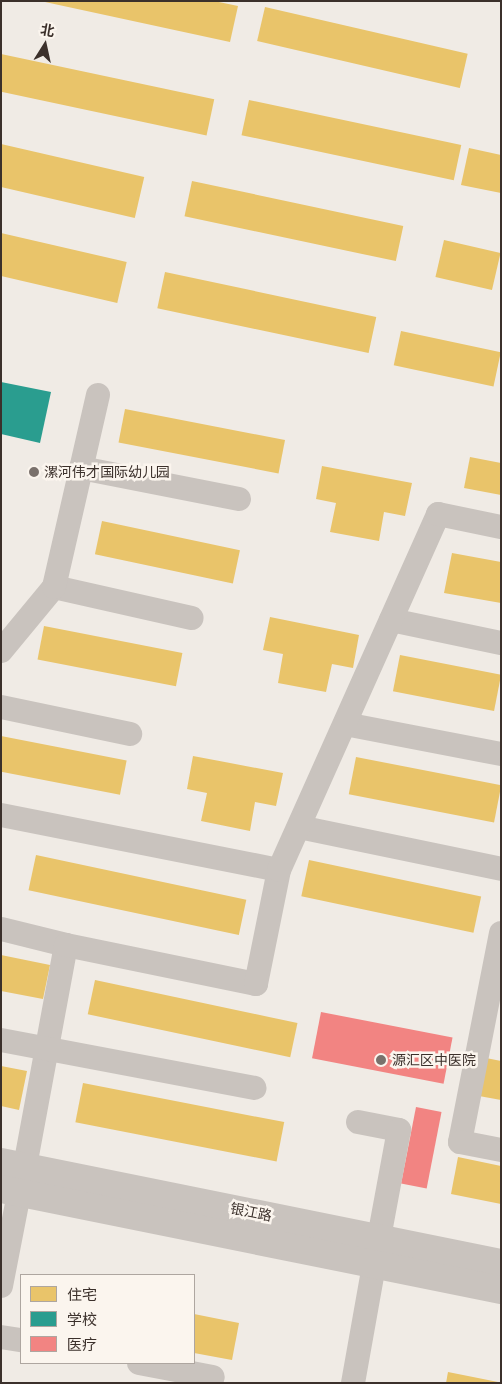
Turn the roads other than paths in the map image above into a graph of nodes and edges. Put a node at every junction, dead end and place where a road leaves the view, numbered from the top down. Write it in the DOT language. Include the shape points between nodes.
graph roads {
  1 [pos="98,395"];
  2 [pos="81,468"];
  3 [pos="239,499"];
  4 [pos="501,527"];
  5 [pos="54,587"];
  6 [pos="192,618"];
  7 [pos="391,620"];
  8 [pos="501,643"];
  9 [pos="1,651"];
  10 [pos="1,707"];
  11 [pos="345,724"];
  12 [pos="130,734"];
  13 [pos="501,754"];
  14 [pos="1,815"];
  15 [pos="298,827"];
  16 [pos="501,869"];
  17 [pos="279,870"];
  18 [pos="1,929"];
  19 [pos="501,933"];
  20 [pos="66,945"];
  21 [pos="492,1026"];
  22 [pos="1,1040"];
  23 [pos="47,1048"];
  24 [pos="254,1088"];
  25 [pos="358,1122"];
  26 [pos="501,1150"];
  27 [pos="13,1164"];
  28 [pos="10,1191"];
  29 [pos="379,1238"];
  30 [pos="501,1263"];
  31 [pos="374,1265"];
  32 [pos="1,1286"];
  33 [pos="501,1290"];
  34 [pos="1,1337"];
  35 [pos="20,1340"];
  36 [pos="144,1364"];
  37 [pos="213,1377"];
  38 [pos="353,1383"];
  1 -- 2 [label="street"];
  2 -- 3 [label="street"];
  2 -- 5 [label="street"];
  4 -- 7 [label="street" via="438,514"];
  5 -- 6 [label="street"];
  5 -- 9 [label="street"];
  7 -- 8 [label="street"];
  7 -- 11 [label="street"];
  10 -- 12 [label="street"];
  11 -- 13 [label="street"];
  11 -- 15 [label="street"];
  14 -- 17 [label="street"];
  15 -- 16 [label="street"];
  15 -- 17 [label="street"];
  17 -- 20 [label="street" via="256,984"];
  18 -- 20 [label="street"];
  19 -- 21 [label="street"];
  20 -- 23 [label="street"];
  21 -- 26 [label="street" via="460,1142"];
  22 -- 23 [label="street"];
  23 -- 24 [label="street"];
  23 -- 27 [label="street"];
  25 -- 29 [label="street" via="399,1130"];
  27 -- 28 [label="street"];
  27 -- 29 [label="street, 银江路"];
  28 -- 31 [label="street, 银江路"];
  28 -- 32 [label="street"];
  29 -- 30 [label="street, 银江路"];
  29 -- 31 [label="street"];
  31 -- 33 [label="street, 银江路"];
  31 -- 38 [label="street"];
  34 -- 35 [label="street"];
  36 -- 37 [label="street"];
}
